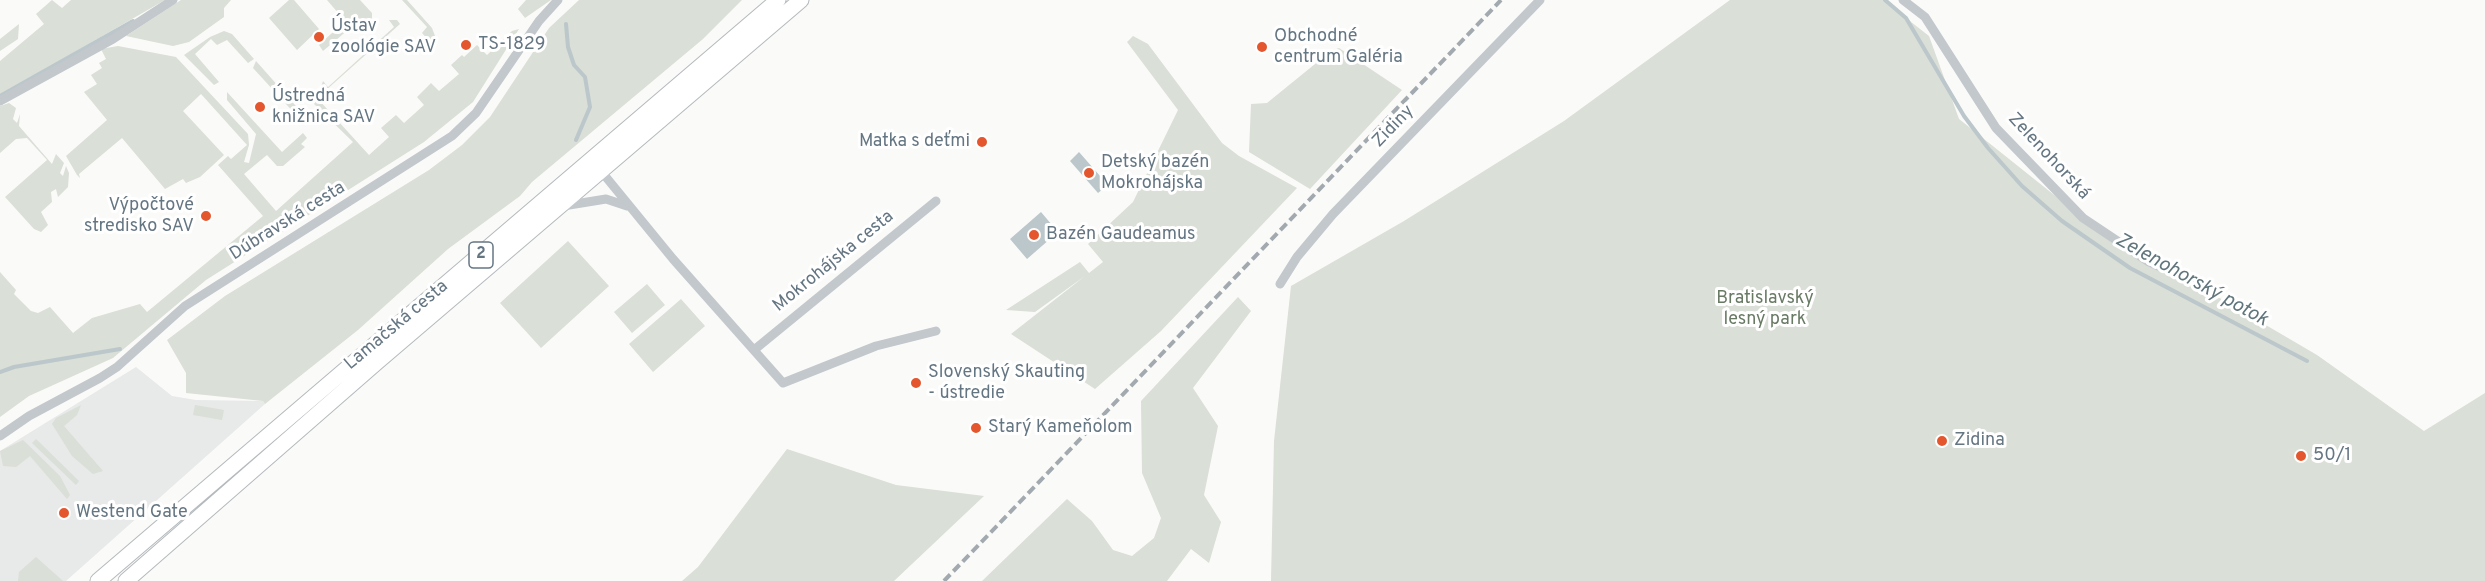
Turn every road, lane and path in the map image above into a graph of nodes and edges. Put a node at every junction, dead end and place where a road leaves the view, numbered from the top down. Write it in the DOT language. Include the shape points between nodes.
graph roads {
  1 [pos="173,0"];
  2 [pos="558,0"];
  3 [pos="778,0"];
  4 [pos="801,0"];
  5 [pos="1540,0"];
  6 [pos="1903,0"];
  7 [pos="0,101"];
  8 [pos="585,165"];
  9 [pos="602,171"];
  10 [pos="936,201"];
  11 [pos="563,206"];
  12 [pos="630,207"];
  13 [pos="1280,284"];
  14 [pos="2212,290"];
  15 [pos="936,331"];
  16 [pos="754,350"];
  17 [pos="0,436"];
  18 [pos="98,581"];
  19 [pos="126,581"];
  1 -- 7 [label="street"];
  2 -- 17 [label="street, Dúbravská cesta" via="539,21 476,113 452,136 186,306 117,367 28,416"];
  3 -- 8 [label="main road, Lamačská cesta / 2"];
  4 -- 9 [label="main road, Lamačská cesta / 2"];
  5 -- 13 [label="street, Zidiny" via="1333,214"];
  6 -- 14 [label="street, Zelenohorská" via="1925,16 1996,128 2083,218 2150,262"];
  8 -- 9 [label="main road" via="592,164"];
  8 -- 18 [label="main road, Lamačská cesta / 2"];
  9 -- 11 [label="main road, Lamačská cesta / 2"];
  9 -- 12 [label="street"];
  10 -- 16 [label="street, Mokrohájska cesta"];
  11 -- 12 [label="street" via="606,199"];
  11 -- 19 [label="main road, Lamačská cesta / 2"];
  12 -- 16 [label="street"];
  15 -- 16 [label="street" via="876,346 783,383"];
}
